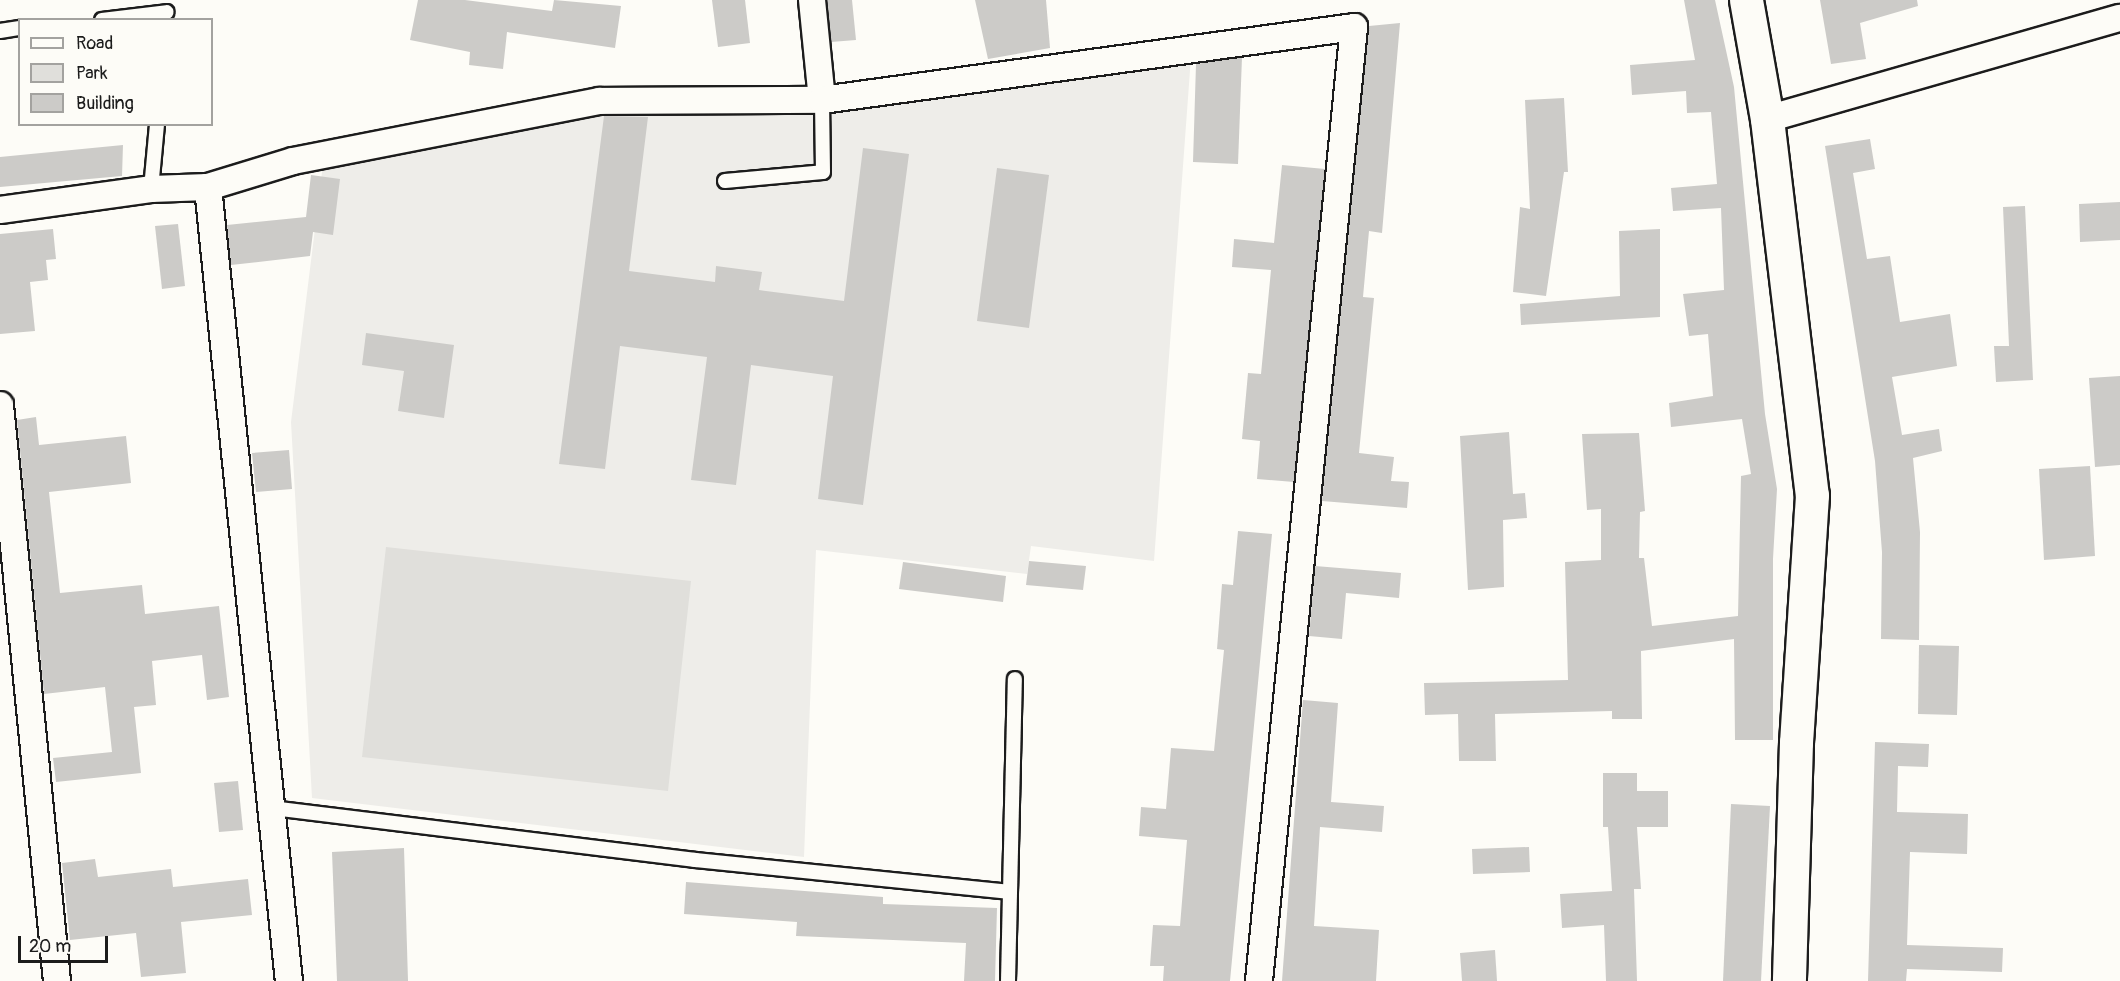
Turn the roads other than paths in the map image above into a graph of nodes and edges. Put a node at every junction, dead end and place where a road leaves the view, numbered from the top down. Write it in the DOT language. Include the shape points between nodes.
graph roads {
  1 [pos="812,0"];
  2 [pos="1746,0"];
  3 [pos="167,11"];
  4 [pos="116,18"];
  5 [pos="2120,18"];
  6 [pos="18,28"];
  7 [pos="0,30"];
  8 [pos="822,100"];
  9 [pos="1767,119"];
  10 [pos="157,126"];
  11 [pos="725,181"];
  12 [pos="208,187"];
  13 [pos="151,189"];
  14 [pos="0,210"];
  15 [pos="0,405"];
  16 [pos="1015,679"];
  17 [pos="272,808"];
  18 [pos="1008,892"];
  19 [pos="57,981"];
  20 [pos="289,981"];
  21 [pos="1008,981"];
  22 [pos="1258,981"];
  23 [pos="1789,981"];
  1 -- 8 [label="street"];
  2 -- 9 [label="street"];
  3 -- 4 [label="lane"];
  5 -- 9 [label="street"];
  6 -- 7 [label="lane"];
  8 -- 11 [label="lane" via="823,172"];
  8 -- 12 [label="street" via="599,102 293,161"];
  8 -- 22 [label="street" via="1354,27"];
  9 -- 23 [label="street" via="1812,495 1797,741"];
  10 -- 13 [label="lane"];
  12 -- 13 [label="street"];
  12 -- 17 [label="street"];
  13 -- 14 [label="street"];
  15 -- 19 [label="street"];
  16 -- 18 [label="lane"];
  17 -- 18 [label="lane" via="695,860"];
  17 -- 20 [label="street"];
  18 -- 21 [label="lane"];
}
